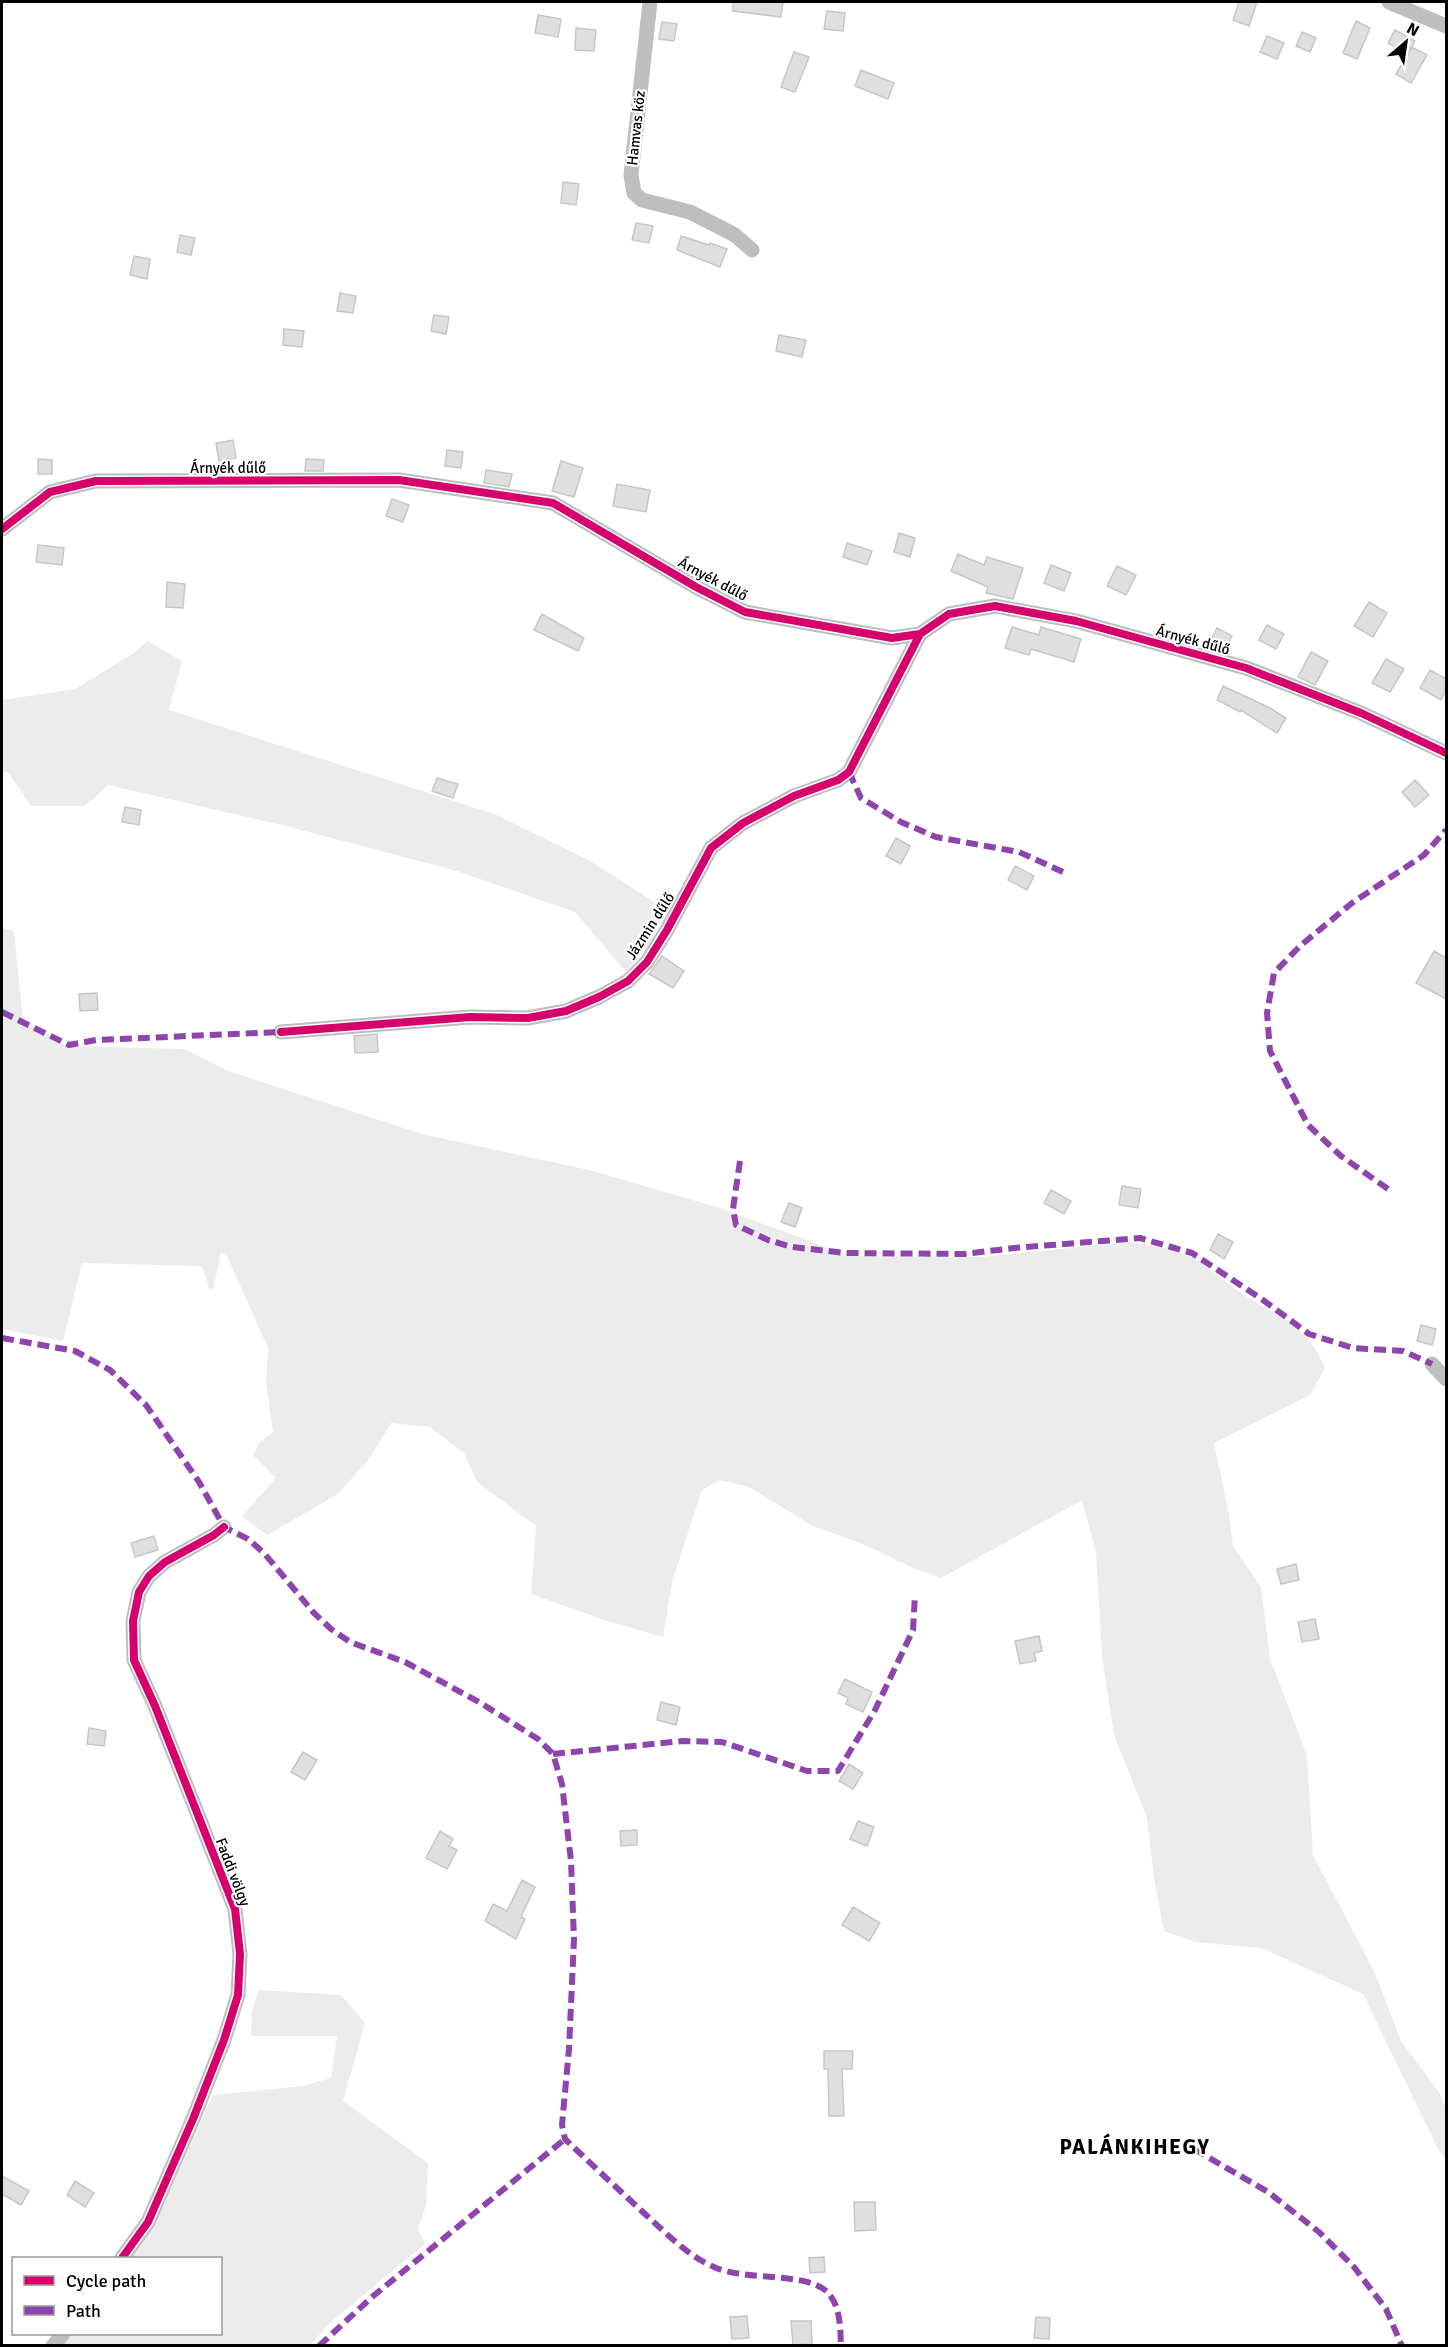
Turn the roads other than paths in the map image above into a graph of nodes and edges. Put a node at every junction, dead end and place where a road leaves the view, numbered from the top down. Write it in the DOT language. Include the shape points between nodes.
graph roads {
  1 [pos="650,2"];
  2 [pos="1389,2"];
  3 [pos="1446,26"];
  4 [pos="752,250"];
  5 [pos="2,529"];
  6 [pos="920,634"];
  7 [pos="1446,753"];
  8 [pos="280,1032"];
  9 [pos="1432,1364"];
  10 [pos="1446,1379"];
  11 [pos="224,1527"];
  12 [pos="123,2257"];
  1 -- 4 [label="street, Hamvas köz" via="631,175 634,193 642,200 690,212 735,235"];
  2 -- 3 [label="street"];
  5 -- 6 [label="street, Árnyék dűlő" via="50,492 96,481 399,480 553,504 745,612 892,638"];
  6 -- 7 [label="street, Árnyék dűlő" via="949,614 995,606 1076,621 1246,668 1361,713"];
  6 -- 8 [label="street, Jázmin dűlő" via="849,772 743,823 711,848 647,962 627,981 566,1011 528,1018 470,1017"];
  9 -- 10 [label="street"];
  11 -- 12 [label="street, Faddi völgy" via="149,1576 139,1592 133,1621 135,1660 235,1910 240,1954 238,1995 213,2070 152,2211"];
}
